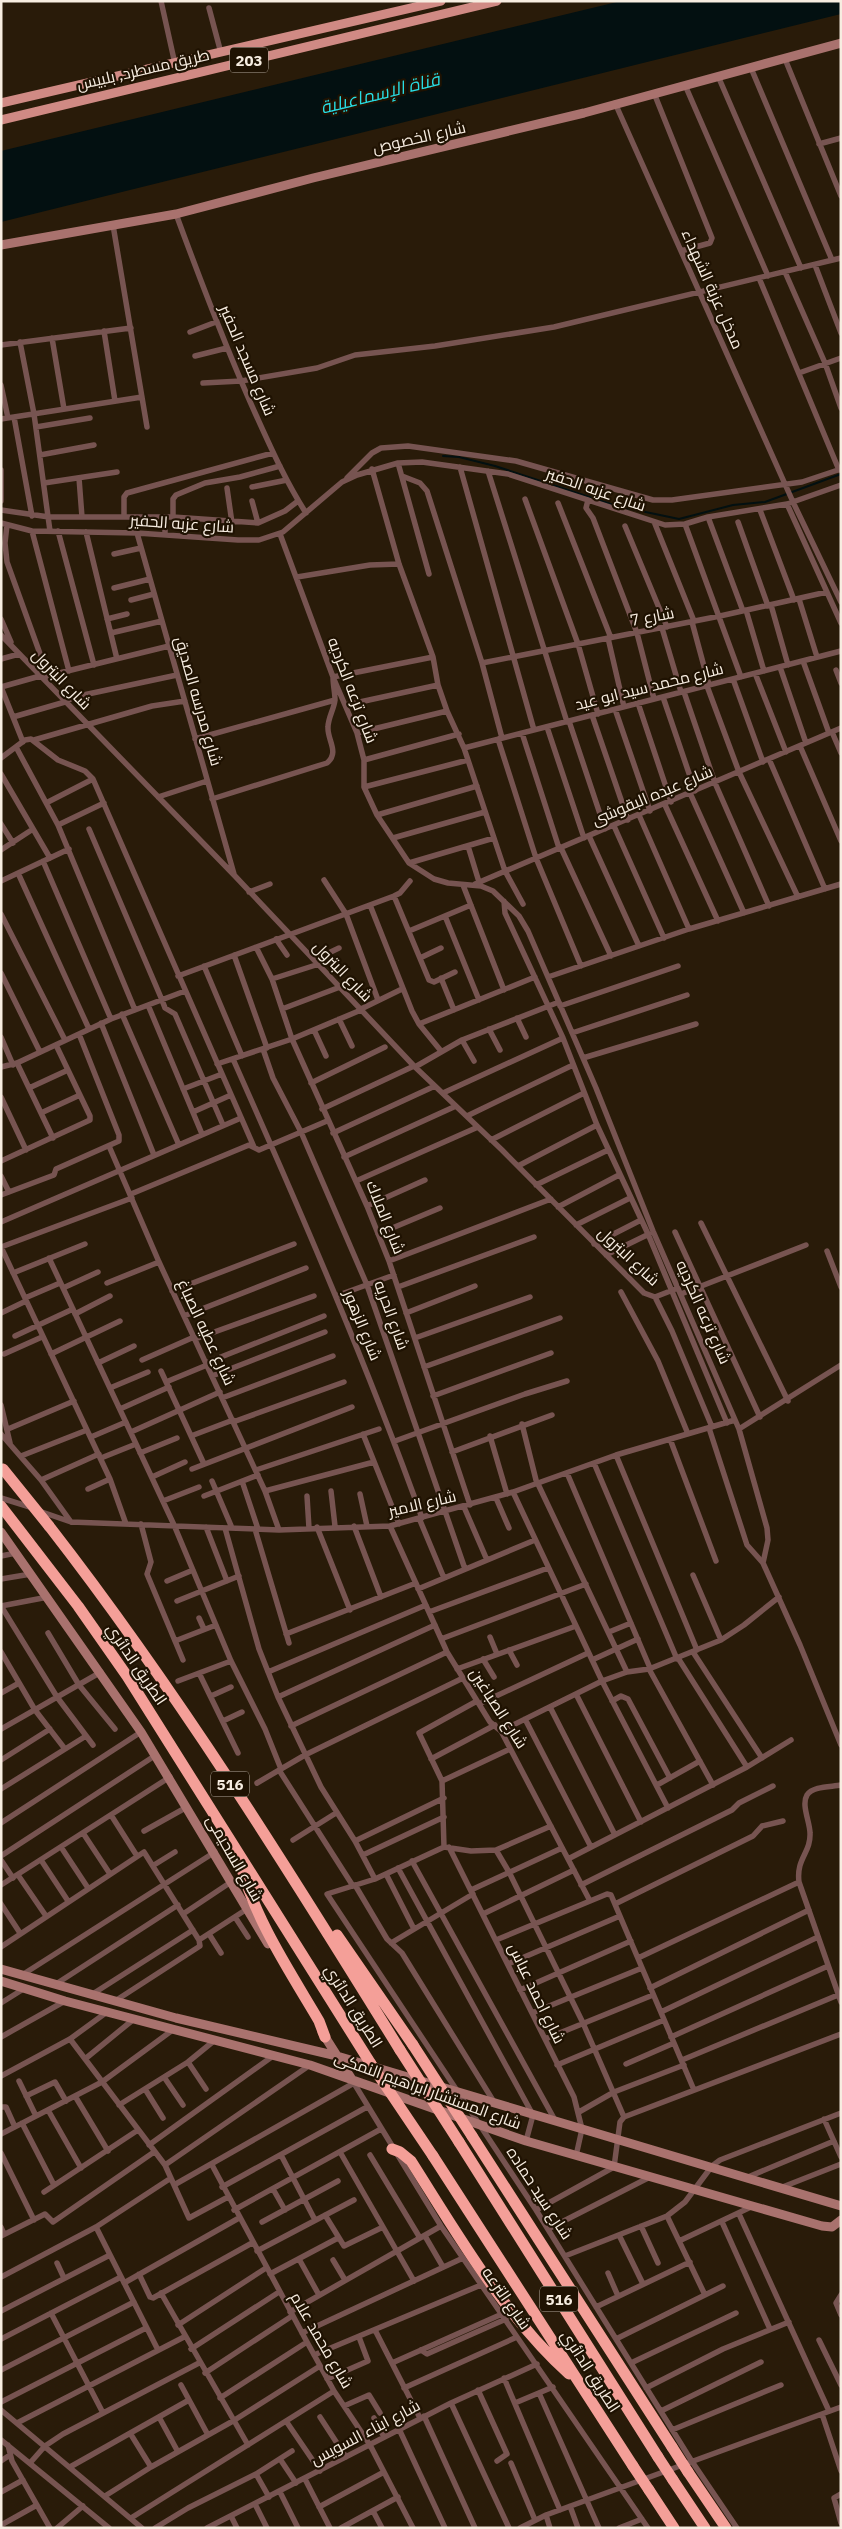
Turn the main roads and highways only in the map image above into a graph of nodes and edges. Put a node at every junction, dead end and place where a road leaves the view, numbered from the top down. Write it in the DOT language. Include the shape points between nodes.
graph roads {
  1 [pos="441,1"];
  2 [pos="497,1"];
  3 [pos="1,103"];
  4 [pos="1,120"];
  5 [pos="2,1468"];
  6 [pos="1,1506"];
  7 [pos="237,1848"];
  8 [pos="301,1889"];
  9 [pos="325,2037"];
  10 [pos="392,2149"];
  11 [pos="582,2385"];
  12 [pos="674,2528"];
  13 [pos="705,2528"];
  14 [pos="726,2528"];
  1 -- 3 [label="main road, طريق مسطرد, بلبيس / 203"];
  2 -- 4 [label="main road, طريق مسطرد, بلبيس / 203"];
  5 -- 8 [label="highway, الطريق الدائري / 516, bridge" via="149,1662"];
  6 -- 7 [label="highway, الطريق الدائري / 516" via="127,1676"];
  7 -- 9 [label="highway" via="258,1913"];
  7 -- 11 [label="highway, الطريق الدائري / 516, bridge" via="371,2064"];
  8 -- 13 [label="highway, الطريق الدائري / 516, bridge"];
  8 -- 14 [label="highway, الطريق الدائري / 516, bridge" via="352,1955 413,2045 672,2447 690,2466"];
  10 -- 11 [label="highway" via="411,2161 521,2324"];
  11 -- 12 [label="highway, الطريق الدائري / 516, bridge"];
}
